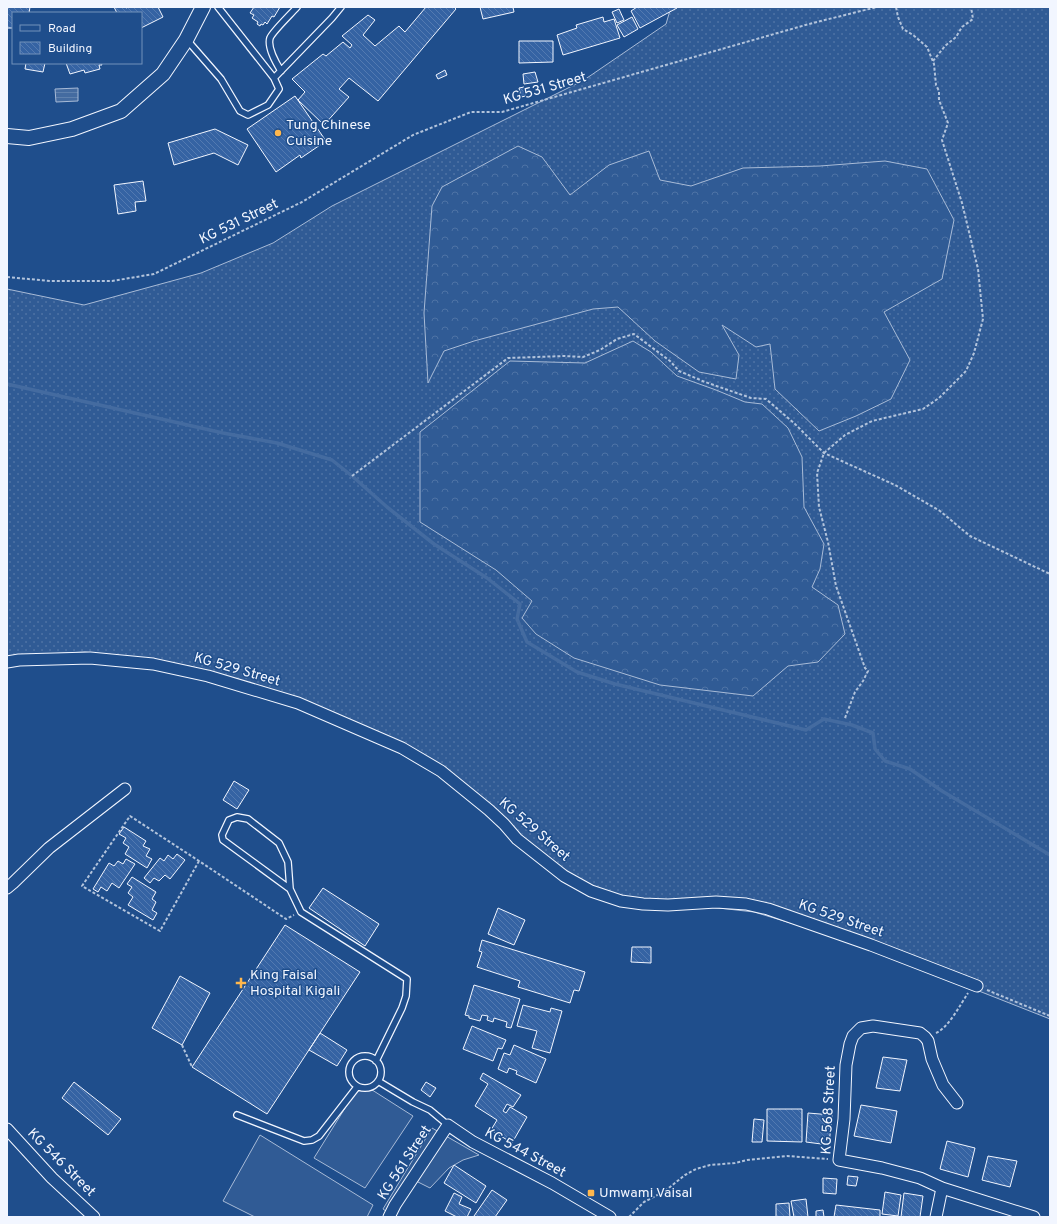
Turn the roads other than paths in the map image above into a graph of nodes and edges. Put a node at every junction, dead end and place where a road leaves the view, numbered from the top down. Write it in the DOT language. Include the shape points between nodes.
graph roads {
  1 [pos="204,7"];
  2 [pos="218,7"];
  3 [pos="297,7"];
  4 [pos="341,7"];
  5 [pos="186,40"];
  6 [pos="281,71"];
  7 [pos="274,78"];
  8 [pos="7,136"];
  9 [pos="7,662"];
  10 [pos="125,789"];
  11 [pos="7,888"];
  12 [pos="290,889"];
  13 [pos="976,986"];
  14 [pos="376,1060"];
  15 [pos="378,1081"];
  16 [pos="357,1087"];
  17 [pos="957,1103"];
  18 [pos="238,1115"];
  19 [pos="448,1125"];
  20 [pos="7,1129"];
  21 [pos="942,1188"];
  22 [pos="94,1217"];
  23 [pos="389,1217"];
  24 [pos="610,1217"];
  25 [pos="936,1217"];
  26 [pos="1034,1217"];
  1 -- 5 [label="street"];
  2 -- 7 [label="lane"];
  3 -- 6 [label="lane" via="270,38 269,45"];
  4 -- 6 [label="lane"];
  5 -- 7 [label="lane" via="221,79 240,111 248,115 268,105 279,89"];
  5 -- 8 [label="street" via="162,74 121,111 51,134 29,138"];
  6 -- 7 [label="lane"];
  9 -- 13 [label="street, KG 529 Street" via="90,658 153,664 208,676 298,703 402,748 441,771 499,819 517,839 564,876 591,891 621,901 643,904 668,906 716,902 746,904 768,909"];
  10 -- 11 [label="street" via="49,848"];
  12 -- 12 [label="lane" via="288,862 279,843 248,820 237,817 229,820 222,835 223,840"];
  12 -- 14 [label="lane" via="301,912 407,979 402,1008"];
  14 -- 15 [label="lane" via="381,1070"];
  14 -- 16 [label="lane" via="361,1056 352,1062 349,1077"];
  15 -- 16 [label="lane" via="370,1088"];
  15 -- 19 [label="lane, KG 544 Street" via="430,1110"];
  16 -- 18 [label="lane" via="319,1136 312,1140 304,1141"];
  17 -- 21 [label="street, KG 568 Street" via="943,1085 930,1048 920,1033 872,1026 861,1028 853,1036 846,1065 839,1160 920,1178"];
  19 -- 23 [label="street, KG 561 Street"];
  19 -- 24 [label="street, KG 544 Street" via="473,1142"];
  20 -- 22 [label="street, KG 546 Street" via="52,1178"];
  21 -- 25 [label="street"];
  21 -- 26 [label="street, KG 568 Street"];
}
